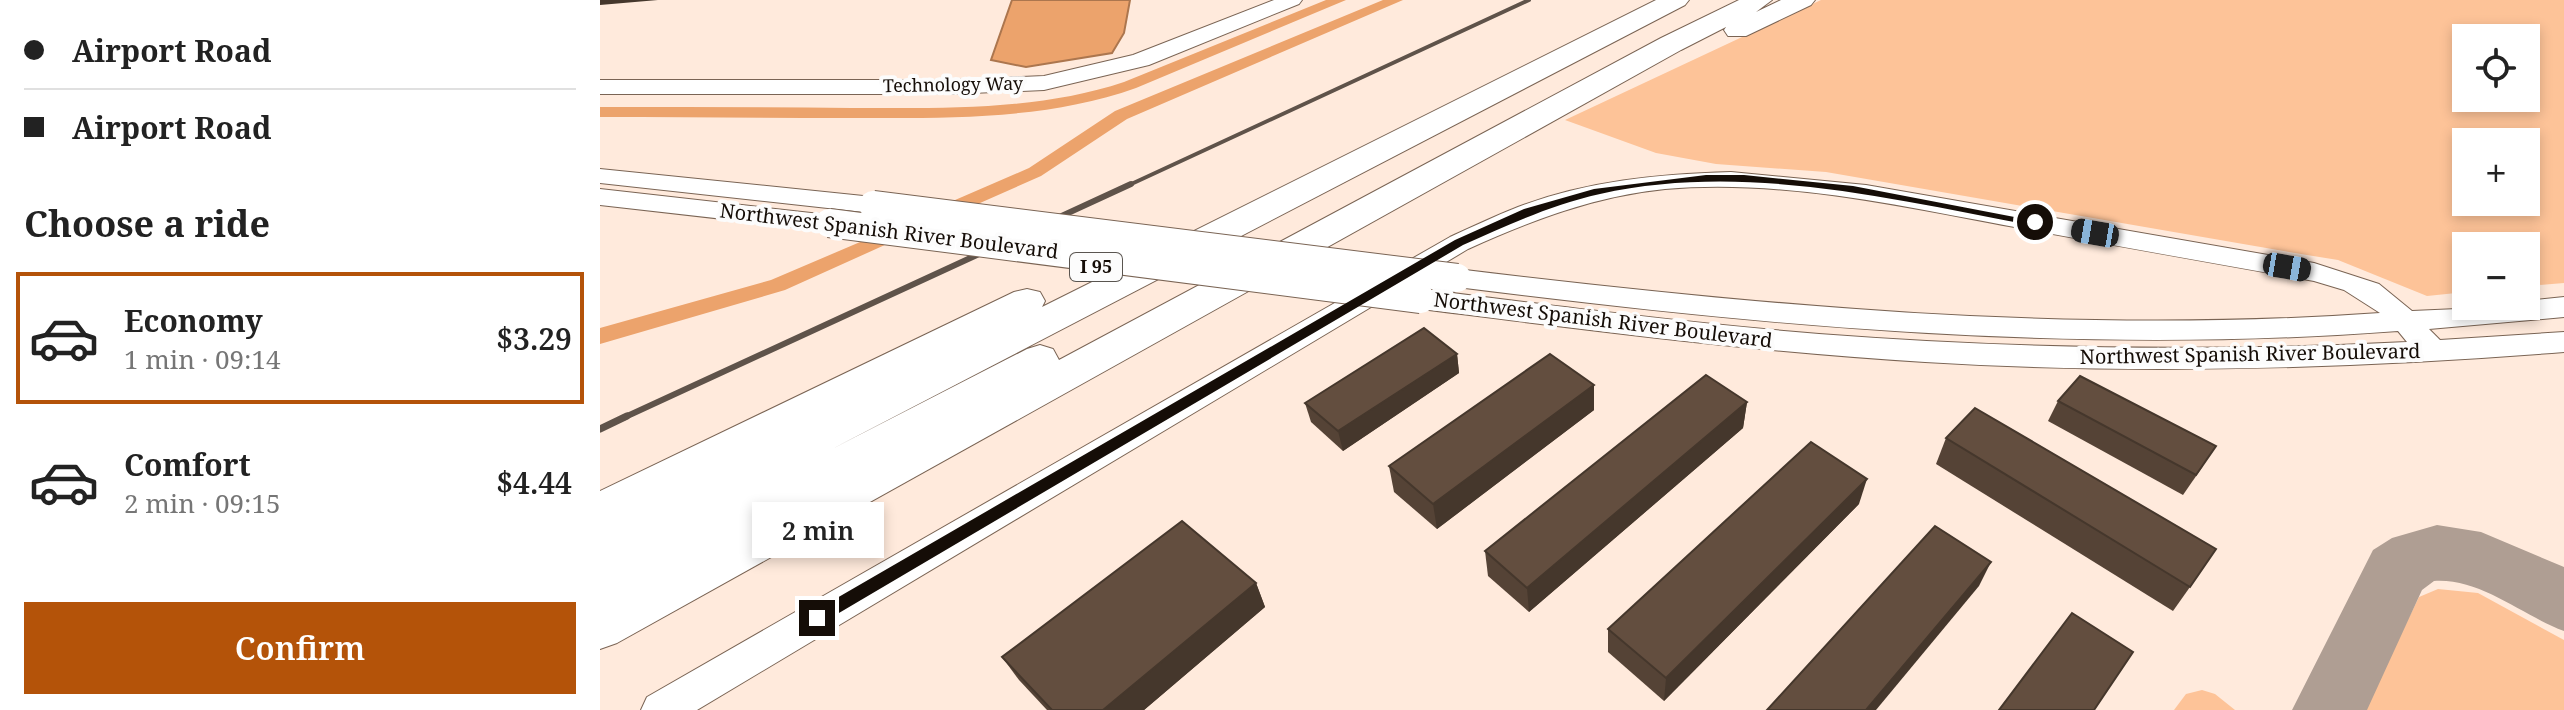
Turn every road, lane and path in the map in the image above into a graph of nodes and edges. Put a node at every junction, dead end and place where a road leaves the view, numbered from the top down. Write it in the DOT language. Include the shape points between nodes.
graph roads {
  1 [pos="1292,0"];
  2 [pos="1640,0"];
  3 [pos="1676,0"];
  4 [pos="1727,0"];
  5 [pos="1759,0"];
  6 [pos="1802,0"];
  7 [pos="600,87"];
  8 [pos="1562,104"];
  9 [pos="600,176"];
  10 [pos="600,197"];
  11 [pos="2564,307"];
  12 [pos="2407,322"];
  13 [pos="2564,342"];
  14 [pos="2433,352"];
  15 [pos="600,511"];
  16 [pos="600,548"];
  17 [pos="600,590"];
  18 [pos="600,628"];
  19 [pos="661,710"];
  1 -- 7 [label="main road, Technology Way" via="1141,60 1044,83"];
  2 -- 15 [label="highway, I 95"];
  3 -- 16 [label="highway"];
  4 -- 17 [label="highway"];
  5 -- 8 [label="highway"];
  6 -- 8 [label="highway"];
  8 -- 18 [label="highway"];
  9 -- 12 [label="main road, Northwest Spanish River Boulevard, bridge" via="1722,309 1953,326 2168,331"];
  10 -- 14 [label="main road, Northwest Spanish River Boulevard, bridge" via="1714,335 1922,350 2193,358"];
  11 -- 12 [label="main road, Northwest Spanish River Boulevard"];
  12 -- 14 [label="main road"];
  12 -- 19 [label="main road" via="2374,292 2341,277 1853,189 1706,178 1598,191 1528,211 1459,243"];
  13 -- 14 [label="main road, Northwest Spanish River Boulevard"];
}
